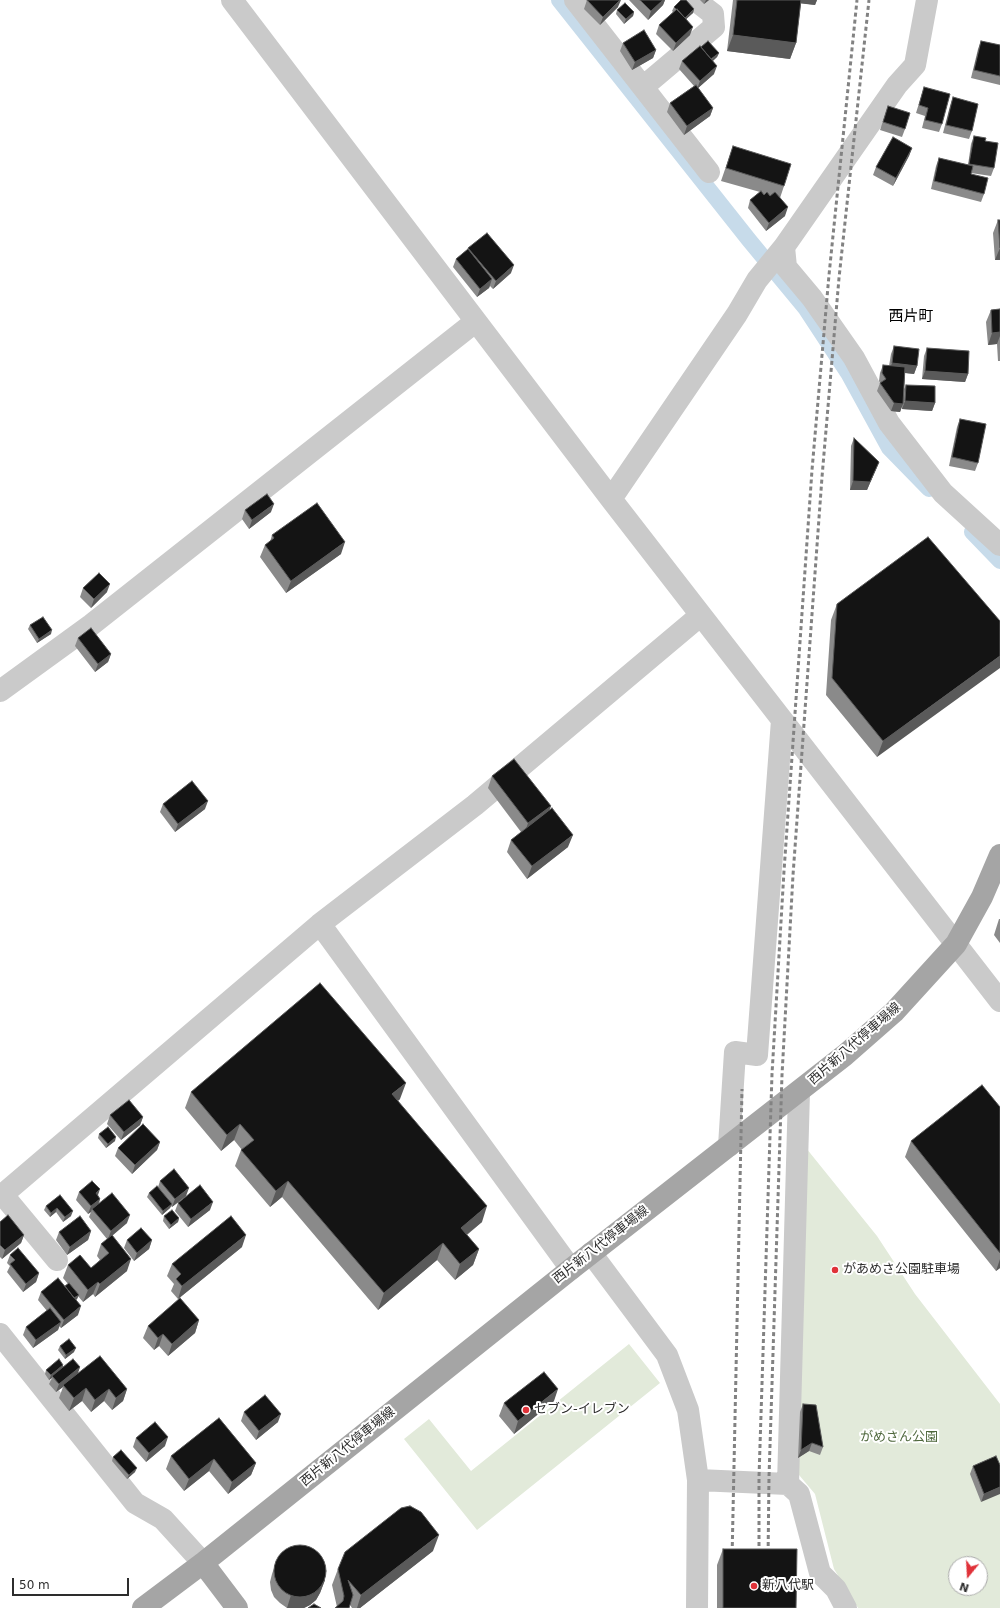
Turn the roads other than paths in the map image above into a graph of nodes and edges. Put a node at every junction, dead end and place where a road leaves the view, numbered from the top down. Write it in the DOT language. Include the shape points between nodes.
graph roads {
  1 [pos="232,0"];
  2 [pos="575,0"];
  3 [pos="695,0"];
  4 [pos="927,0"];
  5 [pos="643,87"];
  6 [pos="709,172"];
  7 [pos="779,252"];
  8 [pos="475,322"];
  9 [pos="611,499"];
  10 [pos="1000,545"];
  11 [pos="701,615"];
  12 [pos="0,691"];
  13 [pos="782,720"];
  14 [pos="1000,854"];
  15 [pos="320,924"];
  16 [pos="956,944"];
  17 [pos="1000,1001"];
  18 [pos="799,1092"];
  19 [pos="729,1146"];
  20 [pos="1,1196"];
  21 [pos="591,1253"];
  22 [pos="57,1260"];
  23 [pos="571,1269"];
  24 [pos="0,1334"];
  25 [pos="698,1480"];
  26 [pos="788,1484"];
  27 [pos="203,1563"];
  28 [pos="143,1608"];
  29 [pos="237,1608"];
  30 [pos="697,1608"];
  31 [pos="846,1608"];
  1 -- 8 [label="street"];
  2 -- 5 [label="street"];
  3 -- 5 [label="street" via="713,14 714,26"];
  4 -- 7 [label="street" via="915,65 897,85"];
  5 -- 6 [label="street"];
  7 -- 9 [label="street" via="757,280 737,314"];
  7 -- 10 [label="street" via="786,267 812,298 854,358 889,423 943,492"];
  8 -- 9 [label="street"];
  8 -- 12 [label="street" via="92,625"];
  9 -- 11 [label="street"];
  11 -- 13 [label="street"];
  11 -- 15 [label="street" via="474,805"];
  13 -- 16 [label="street"];
  13 -- 19 [label="street" via="757,1055 735,1052"];
  14 -- 16 [label="main road, 西片新八代停車場線" via="982,897"];
  15 -- 20 [label="street"];
  15 -- 23 [label="street"];
  16 -- 17 [label="street"];
  16 -- 18 [label="main road, 西片新八代停車場線" via="894,1012"];
  18 -- 19 [label="main road, 西片新八代停車場線"];
  18 -- 26 [label="street"];
  19 -- 21 [label="main road, 西片新八代停車場線"];
  20 -- 22 [label="street"];
  21 -- 23 [label="main road, 西片新八代停車場線"];
  21 -- 25 [label="street" via="667,1355 688,1410"];
  23 -- 27 [label="main road, 西片新八代停車場線"];
  24 -- 27 [label="street" via="135,1503 163,1518"];
  25 -- 26 [label="street"];
  25 -- 30 [label="street"];
  26 -- 31 [label="street" via="799,1494 820,1573 836,1589"];
  27 -- 28 [label="main road, 西片新八代停車場線"];
  27 -- 29 [label="main road"];
}
